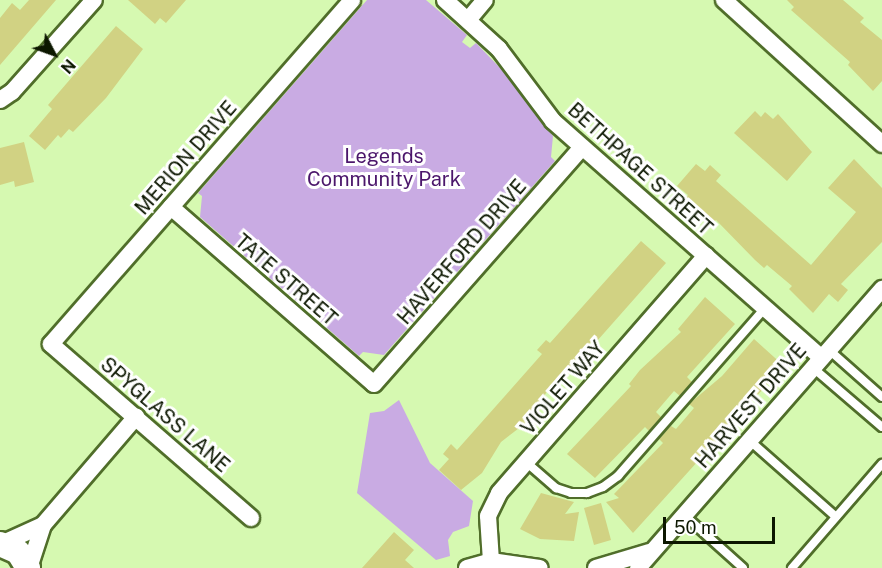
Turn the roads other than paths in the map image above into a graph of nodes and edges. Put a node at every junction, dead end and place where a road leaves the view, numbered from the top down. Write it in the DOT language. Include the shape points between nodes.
graph roads {
  1 [pos="94,0"];
  2 [pos="352,0"];
  3 [pos="445,0"];
  4 [pos="485,0"];
  5 [pos="724,0"];
  6 [pos="468,20"];
  7 [pos="0,100"];
  8 [pos="882,144"];
  9 [pos="582,147"];
  10 [pos="171,207"];
  11 [pos="706,256"];
  12 [pos="882,289"];
  13 [pos="765,308"];
  14 [pos="51,344"];
  15 [pos="820,358"];
  16 [pos="374,384"];
  17 [pos="882,397"];
  18 [pos="136,417"];
  19 [pos="882,427"];
  20 [pos="749,440"];
  21 [pos="526,462"];
  22 [pos="882,464"];
  23 [pos="684,515"];
  24 [pos="836,517"];
  25 [pos="251,518"];
  26 [pos="43,525"];
  27 [pos="1,544"];
  28 [pos="653,551"];
  29 [pos="491,561"];
  30 [pos="28,568"];
  31 [pos="467,568"];
  32 [pos="540,568"];
  33 [pos="596,568"];
  34 [pos="638,568"];
  35 [pos="743,568"];
  36 [pos="792,568"];
  1 -- 7 [label="street" via="12,92"];
  2 -- 10 [label="street, MERION DRIVE"];
  3 -- 6 [label="street, BETHPAGE STREET"];
  4 -- 6 [label="street"];
  5 -- 8 [label="street"];
  6 -- 9 [label="street, BETHPAGE STREET" via="508,59 545,113"];
  9 -- 11 [label="street, BETHPAGE STREET"];
  9 -- 16 [label="street, HAVERFORD DRIVE"];
  10 -- 14 [label="street, MERION DRIVE"];
  10 -- 16 [label="street, TATE STREET"];
  11 -- 13 [label="street, BETHPAGE STREET"];
  11 -- 21 [label="street, VIOLET WAY"];
  12 -- 15 [label="street, HARVEST DRIVE"];
  13 -- 15 [label="street, BETHPAGE STREET"];
  13 -- 21 [label="lane" via="618,476 603,487 587,493 563,490"];
  14 -- 18 [label="street, SPYGLASS LANE"];
  15 -- 17 [label="lane"];
  15 -- 19 [label="lane"];
  15 -- 20 [label="street, HARVEST DRIVE"];
  18 -- 25 [label="street, SPYGLASS LANE"];
  18 -- 26 [label="street"];
  20 -- 23 [label="street, HARVEST DRIVE"];
  20 -- 24 [label="lane"];
  21 -- 29 [label="street, VIOLET WAY" via="491,505"];
  22 -- 24 [label="lane"];
  23 -- 28 [label="street, HARVEST DRIVE"];
  23 -- 35 [label="lane"];
  24 -- 36 [label="lane"];
  26 -- 27 [label="street"];
  26 -- 30 [label="street"];
  27 -- 30 [label="street" via="18,552"];
  28 -- 33 [label="street"];
  28 -- 34 [label="street, HARVEST DRIVE"];
  29 -- 31 [label="street"];
  29 -- 32 [label="street"];
}
